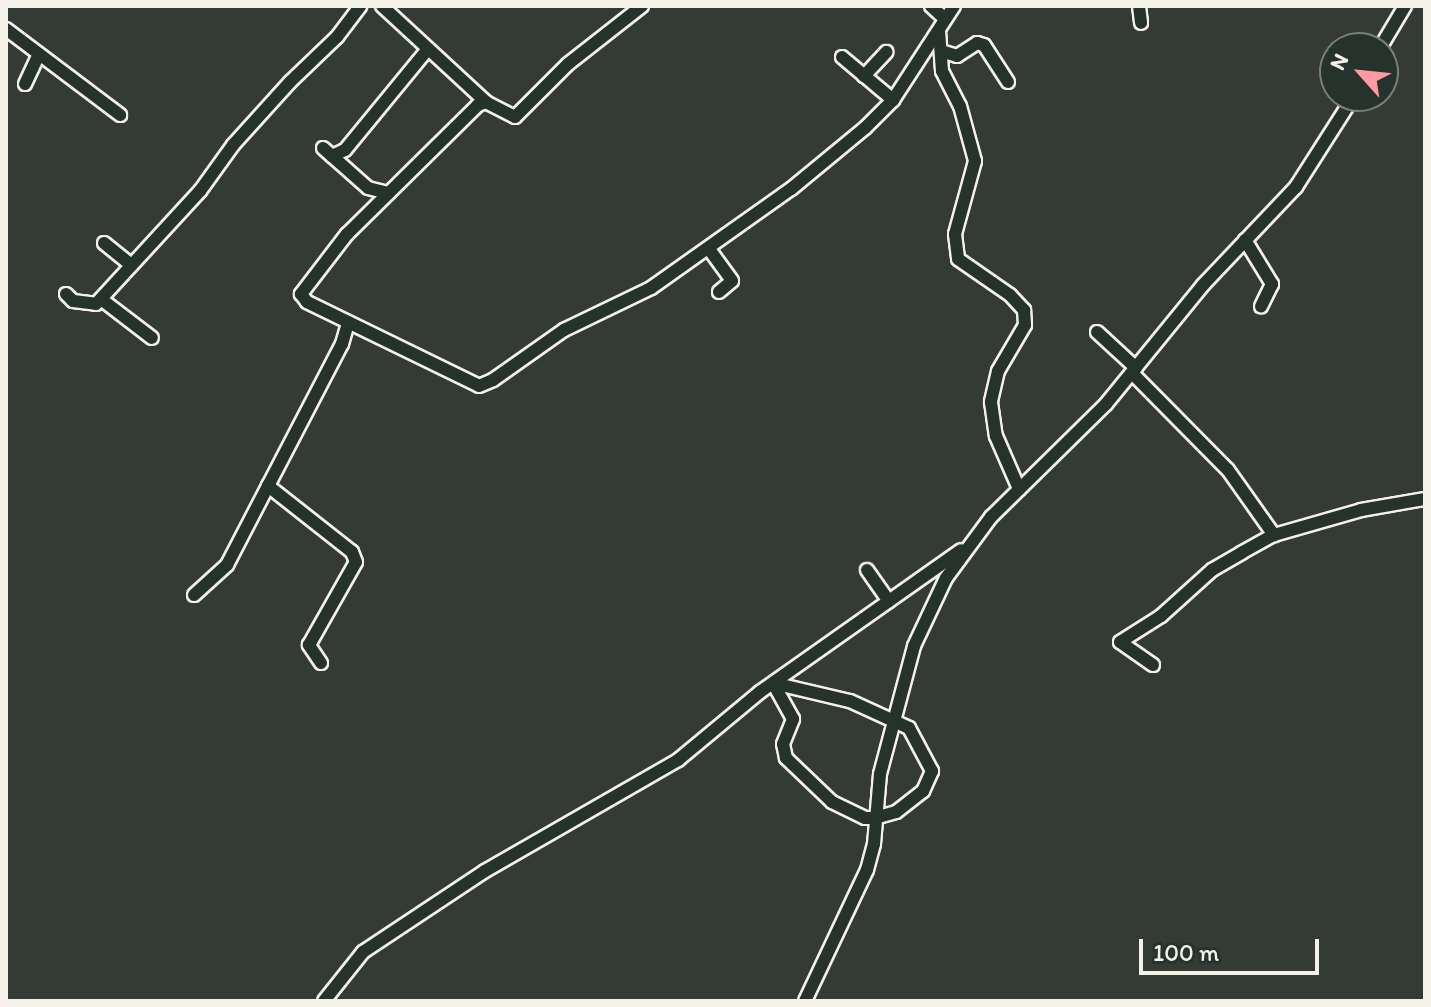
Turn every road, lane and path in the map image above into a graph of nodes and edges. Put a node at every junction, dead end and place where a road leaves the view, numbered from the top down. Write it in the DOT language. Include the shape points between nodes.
graph roads {
  1 [pos="360,6"];
  2 [pos="382,6"];
  3 [pos="642,6"];
  4 [pos="931,6"];
  5 [pos="954,6"];
  6 [pos="1139,6"];
  7 [pos="1405,6"];
  8 [pos="1141,23"];
  9 [pos="942,25"];
  10 [pos="6,29"];
  11 [pos="1390,32"];
  12 [pos="428,49"];
  13 [pos="941,51"];
  14 [pos="886,52"];
  15 [pos="39,54"];
  16 [pos="842,57"];
  17 [pos="864,76"];
  18 [pos="1008,82"];
  19 [pos="25,84"];
  20 [pos="893,100"];
  21 [pos="486,102"];
  22 [pos="1344,112"];
  23 [pos="120,115"];
  24 [pos="388,193"];
  25 [pos="1245,240"];
  26 [pos="104,243"];
  27 [pos="709,249"];
  28 [pos="131,265"];
  29 [pos="719,292"];
  30 [pos="66,294"];
  31 [pos="101,299"];
  32 [pos="1261,307"];
  33 [pos="348,323"];
  34 [pos="1097,332"];
  35 [pos="152,338"];
  36 [pos="1134,371"];
  37 [pos="268,486"];
  38 [pos="1019,489"];
  39 [pos="1425,499"];
  40 [pos="1274,535"];
  41 [pos="970,544"];
  42 [pos="867,570"];
  43 [pos="194,595"];
  44 [pos="889,601"];
  45 [pos="321,663"];
  46 [pos="1153,665"];
  47 [pos="773,683"];
  48 [pos="894,724"];
  49 [pos="875,818"];
  50 [pos="808,995"];
  51 [pos="324,1001"];
  52 [pos="821,1001"];
  1 -- 28 [label="street"];
  2 -- 12 [label="street"];
  3 -- 21 [label="street" via="568,64 515,117"];
  4 -- 9 [label="street"];
  5 -- 9 [label="street"];
  6 -- 8 [label="street"];
  7 -- 11 [label="street"];
  9 -- 13 [label="street"];
  9 -- 20 [label="street"];
  10 -- 15 [label="street"];
  12 -- 21 [label="street"];
  12 -- 24 [label="street" via="345,150 328,152 368,188"];
  13 -- 18 [label="street" via="957,56 977,43 984,45"];
  13 -- 38 [label="street" via="942,71 960,106 975,161 955,234 958,259 1024,310 1025,325 998,371 991,402 996,436"];
  14 -- 17 [label="street"];
  15 -- 19 [label="street"];
  15 -- 23 [label="street"];
  16 -- 17 [label="street"];
  17 -- 20 [label="street"];
  20 -- 27 [label="street" via="791,189"];
  21 -- 24 [label="street"];
  22 -- 25 [label="street" via="1301,180"];
  24 -- 33 [label="street" via="347,234 301,294"];
  25 -- 32 [label="street" via="1272,284"];
  25 -- 36 [label="street"];
  26 -- 28 [label="street"];
  27 -- 29 [label="street" via="732,281"];
  27 -- 33 [label="street" via="651,288 564,330 479,386"];
  28 -- 31 [label="street"];
  30 -- 31 [label="street" via="73,301 96,304"];
  31 -- 35 [label="street"];
  33 -- 37 [label="street"];
  34 -- 36 [label="street"];
  36 -- 38 [label="street"];
  36 -- 40 [label="street" via="1228,470"];
  37 -- 43 [label="street" via="227,565"];
  37 -- 45 [label="street" via="352,552 356,562 309,645"];
  38 -- 41 [label="street"];
  39 -- 40 [label="street" via="1361,510"];
  40 -- 46 [label="street" via="1212,570 1161,616 1120,642"];
  41 -- 44 [label="street"];
  41 -- 48 [label="street" via="923,621"];
  42 -- 44 [label="street"];
  44 -- 47 [label="street"];
  47 -- 48 [label="street" via="850,701"];
  47 -- 49 [label="street" via="793,719 783,744 786,758 832,802"];
  47 -- 51 [label="street" via="678,760 485,871 363,952"];
  48 -- 49 [label="street"];
  48 -- 49 [label="street" via="909,728 932,771 915,798 896,812"];
  49 -- 50 [label="street" via="867,870"];
  50 -- 52 [label="street"];
}
